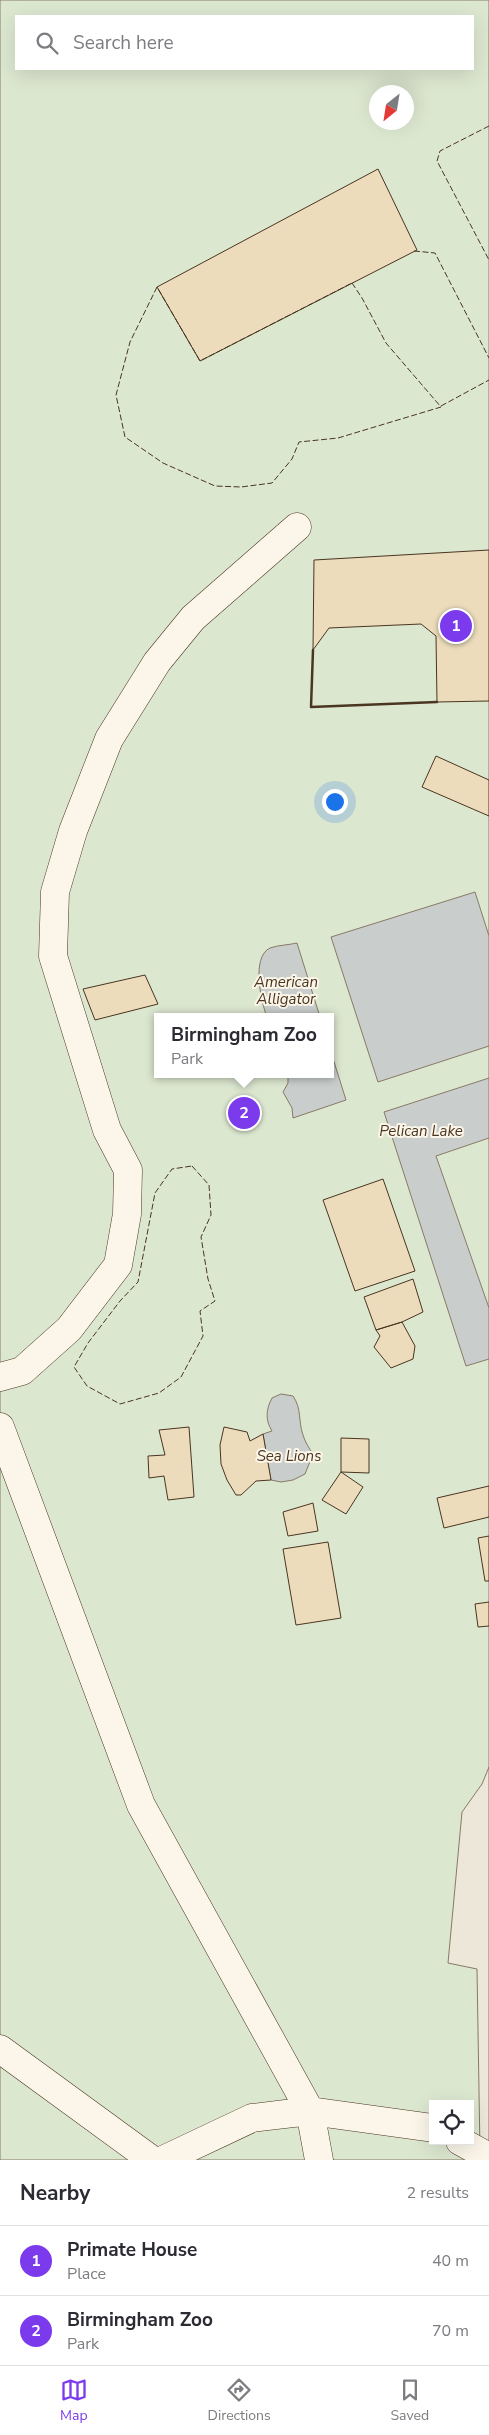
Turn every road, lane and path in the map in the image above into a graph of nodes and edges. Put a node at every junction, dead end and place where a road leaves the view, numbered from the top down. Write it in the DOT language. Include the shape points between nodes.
graph roads {
  1 [pos="297,527"];
  2 [pos="0,1377"];
  3 [pos="0,1427"];
  4 [pos="0,2049"];
  5 [pos="310,2110"];
  6 [pos="429,2127"];
  7 [pos="152,2160"];
  8 [pos="163,2160"];
  9 [pos="319,2160"];
  1 -- 2 [label="lane" via="193,618 156,662 109,739 73,831 55,892 53,956 107,1130 128,1170 127,1214 118,1265 69,1329 22,1371"];
  3 -- 5 [label="lane" via="142,1805"];
  4 -- 7 [label="lane"];
  5 -- 6 [label="lane"];
  5 -- 8 [label="lane" via="252,2118"];
  5 -- 9 [label="lane"];
}
